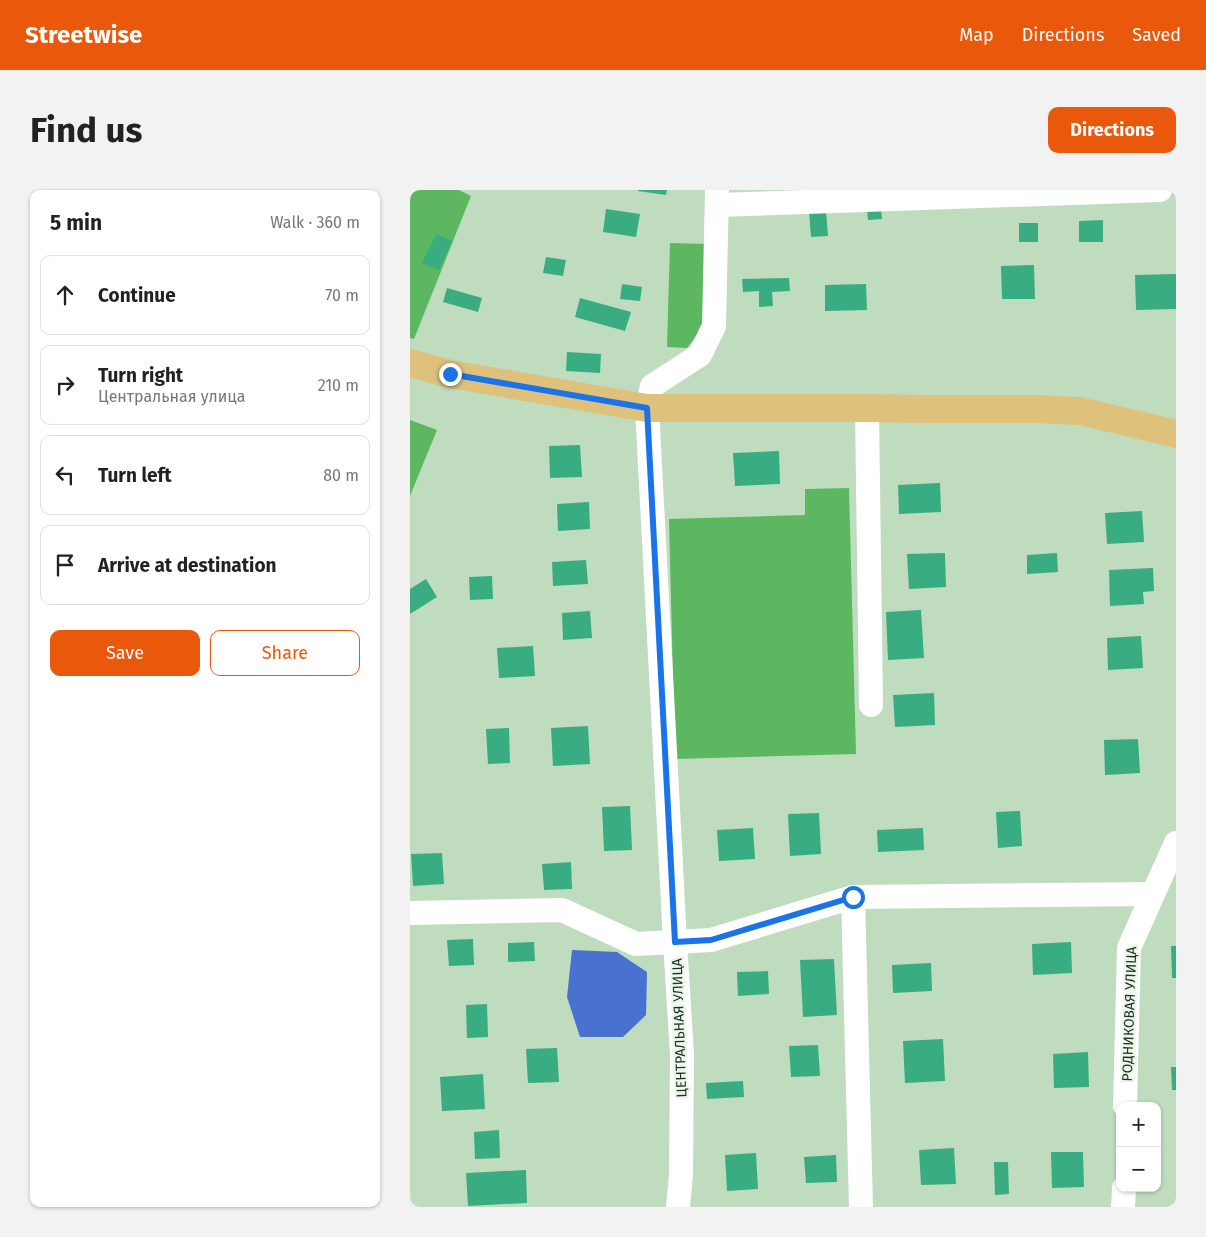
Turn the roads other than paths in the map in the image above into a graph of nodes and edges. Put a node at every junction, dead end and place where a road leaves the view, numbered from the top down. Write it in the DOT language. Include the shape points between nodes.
graph roads {
  1 [pos="1160,190"];
  2 [pos="717,198"];
  3 [pos="410,363"];
  4 [pos="647,408"];
  5 [pos="867,408"];
  6 [pos="1176,434"];
  7 [pos="871,705"];
  8 [pos="1176,843"];
  9 [pos="1153,894"];
  10 [pos="853,897"];
  11 [pos="410,913"];
  12 [pos="675,942"];
  13 [pos="1125,1102"];
  14 [pos="1124,1192"];
  15 [pos="678,1207"];
  16 [pos="861,1207"];
  17 [pos="1123,1207"];
  1 -- 2 [label="street"];
  2 -- 4 [label="street, ЦЕНТРАЛЬНАЯ УЛИЦА" via="714,326 700,355 652,386"];
  3 -- 4 [label="main road" via="450,374"];
  4 -- 5 [label="main road"];
  4 -- 12 [label="street, ЦЕНТРАЛЬНАЯ УЛИЦА"];
  5 -- 6 [label="main road" via="1080,411"];
  5 -- 7 [label="street"];
  8 -- 9 [label="street, РОДНИКОВАЯ УЛИЦА"];
  9 -- 10 [label="street"];
  9 -- 13 [label="street, РОДНИКОВАЯ УЛИЦА" via="1129,948"];
  10 -- 12 [label="street" via="711,940"];
  10 -- 16 [label="street"];
  11 -- 12 [label="street" via="562,910 636,944"];
  12 -- 15 [label="street, ЦЕНТРАЛЬНАЯ УЛИЦА" via="682,1055"];
  14 -- 17 [label="street"];
}
